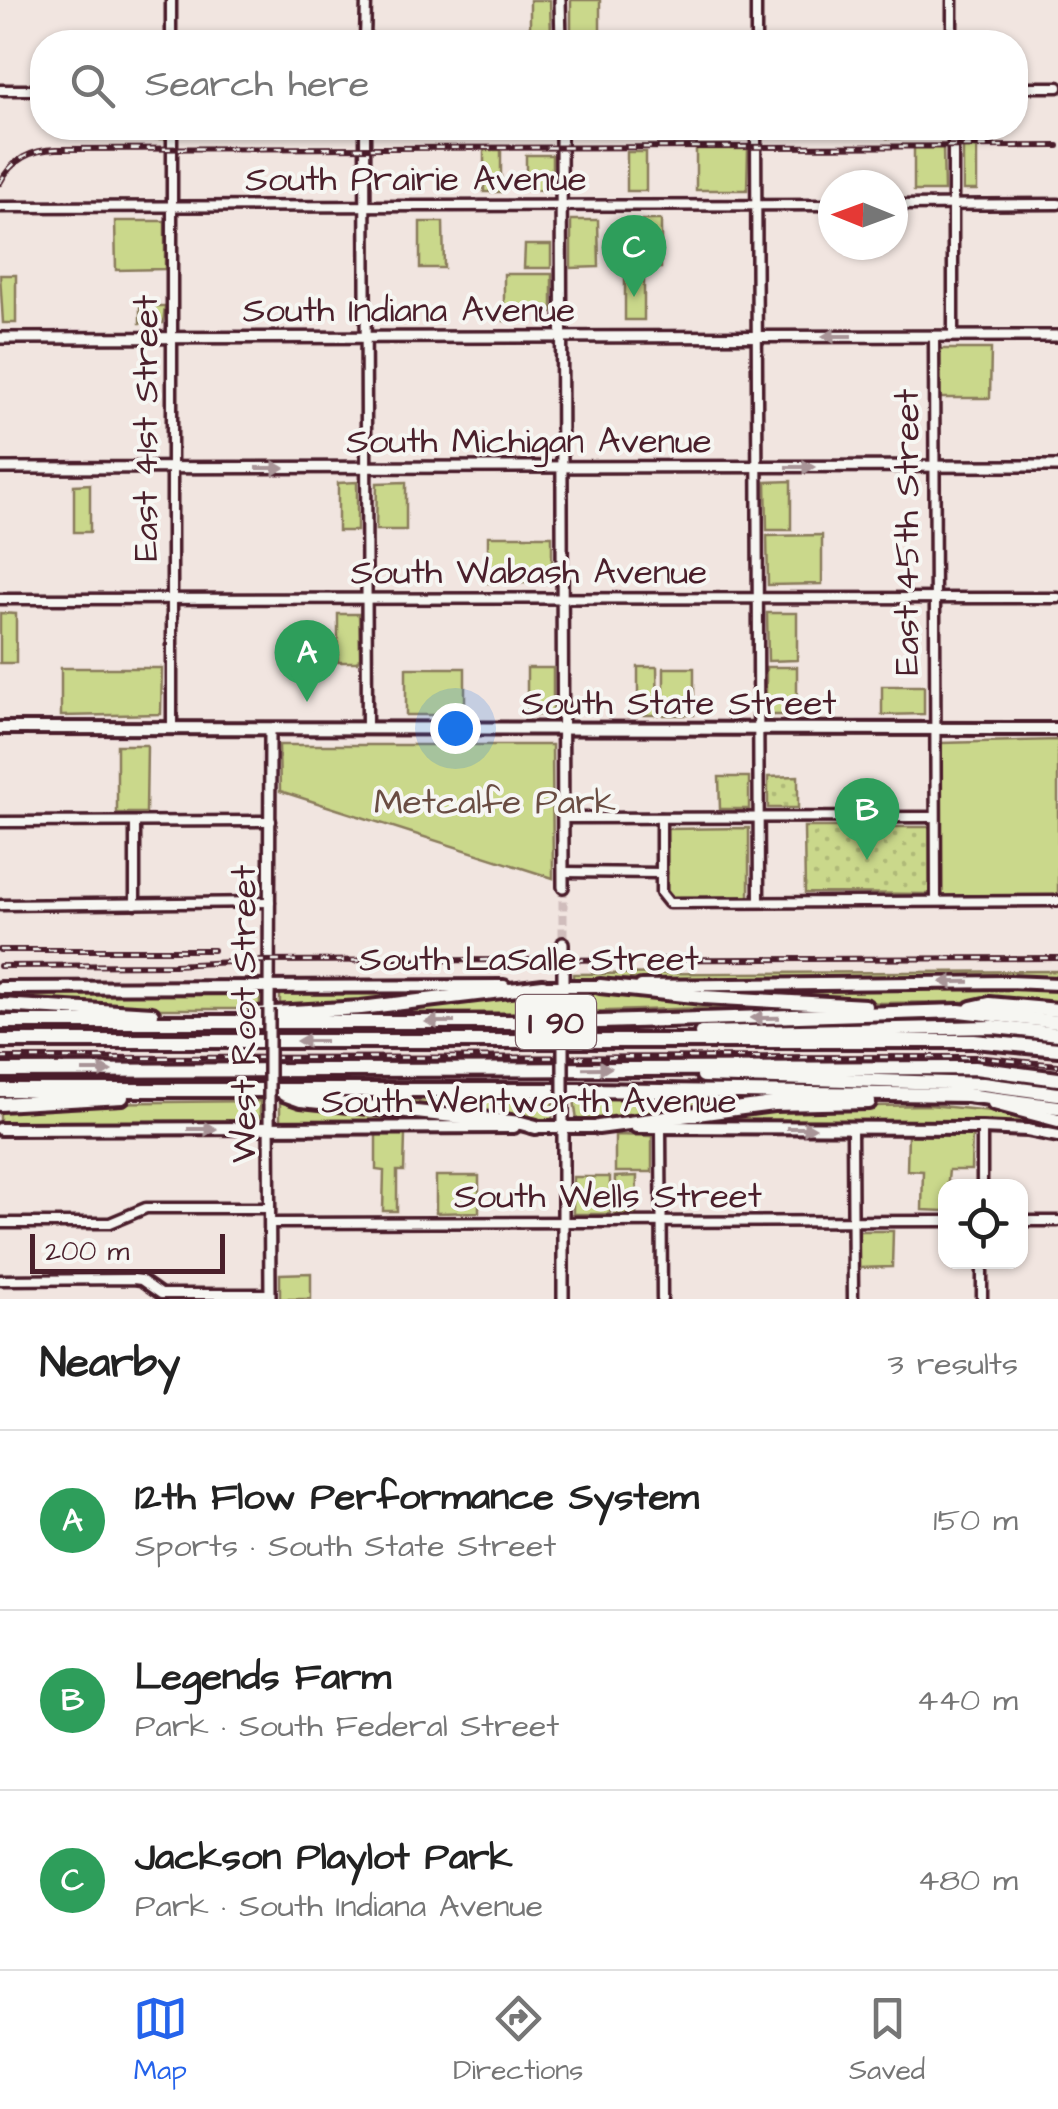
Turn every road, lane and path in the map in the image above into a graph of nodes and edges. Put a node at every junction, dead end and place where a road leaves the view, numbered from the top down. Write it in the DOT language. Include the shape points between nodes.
graph roads {
  1 [pos="171,0"];
  2 [pos="366,0"];
  3 [pos="560,0"];
  4 [pos="756,0"];
  5 [pos="952,0"];
  6 [pos="172,30"];
  7 [pos="365,30"];
  8 [pos="561,30"];
  9 [pos="756,30"];
  10 [pos="952,30"];
  11 [pos="1028,87"];
  12 [pos="1058,87"];
  13 [pos="0,90"];
  14 [pos="30,90"];
  15 [pos="172,140"];
  16 [pos="365,140"];
  17 [pos="561,140"];
  18 [pos="756,140"];
  19 [pos="953,140"];
  20 [pos="953,204"];
  21 [pos="1058,204"];
  22 [pos="757,205"];
  23 [pos="818,205"];
  24 [pos="908,205"];
  25 [pos="172,206"];
  26 [pos="366,206"];
  27 [pos="561,206"];
  28 [pos="0,207"];
  29 [pos="757,336"];
  30 [pos="934,336"];
  31 [pos="954,336"];
  32 [pos="1058,336"];
  33 [pos="366,337"];
  34 [pos="562,337"];
  35 [pos="0,338"];
  36 [pos="172,338"];
  37 [pos="562,466"];
  38 [pos="934,466"];
  39 [pos="1058,466"];
  40 [pos="758,467"];
  41 [pos="0,468"];
  42 [pos="366,468"];
  43 [pos="172,469"];
  44 [pos="562,598"];
  45 [pos="758,598"];
  46 [pos="934,598"];
  47 [pos="1058,598"];
  48 [pos="172,599"];
  49 [pos="367,599"];
  50 [pos="0,600"];
  51 [pos="0,728"];
  52 [pos="1058,728"];
  53 [pos="563,729"];
  54 [pos="758,729"];
  55 [pos="934,729"];
  56 [pos="172,730"];
  57 [pos="270,730"];
  58 [pos="367,730"];
  59 [pos="936,817"];
  60 [pos="563,818"];
  61 [pos="661,818"];
  62 [pos="758,818"];
  63 [pos="0,822"];
  64 [pos="134,822"];
  65 [pos="271,822"];
  66 [pos="563,872"];
  67 [pos="661,873"];
  68 [pos="563,888"];
  69 [pos="936,901"];
  70 [pos="1058,901"];
  71 [pos="270,902"];
  72 [pos="758,902"];
  73 [pos="135,904"];
  74 [pos="0,905"];
  75 [pos="563,943"];
  76 [pos="1058,984"];
  77 [pos="270,986"];
  78 [pos="543,986"];
  79 [pos="564,986"];
  80 [pos="600,986"];
  81 [pos="0,988"];
  82 [pos="0,1005"];
  83 [pos="1058,1010"];
  84 [pos="959,1011"];
  85 [pos="897,1012"];
  86 [pos="0,1022"];
  87 [pos="184,1022"];
  88 [pos="214,1022"];
  89 [pos="1058,1022"];
  90 [pos="1058,1034"];
  91 [pos="0,1041"];
  92 [pos="618,1041"];
  93 [pos="1058,1049"];
  94 [pos="661,1068"];
  95 [pos="0,1071"];
  96 [pos="1058,1080"];
  97 [pos="171,1089"];
  98 [pos="0,1090"];
  99 [pos="921,1094"];
  100 [pos="1058,1094"];
  101 [pos="968,1095"];
  102 [pos="271,1096"];
  103 [pos="0,1104"];
  104 [pos="1058,1107"];
  105 [pos="1058,1120"];
  106 [pos="536,1127"];
  107 [pos="598,1127"];
  108 [pos="661,1127"];
  109 [pos="563,1128"];
  110 [pos="852,1128"];
  111 [pos="982,1128"];
  112 [pos="0,1129"];
  113 [pos="269,1129"];
  114 [pos="1058,1136"];
  115 [pos="982,1179"];
  116 [pos="270,1208"];
  117 [pos="938,1221"];
  118 [pos="1028,1221"];
  119 [pos="1058,1221"];
  120 [pos="563,1222"];
  121 [pos="662,1222"];
  122 [pos="852,1222"];
  123 [pos="0,1223"];
  124 [pos="270,1223"];
  125 [pos="982,1269"];
  126 [pos="0,1280"];
  127 [pos="270,1296"];
  128 [pos="563,1299"];
  129 [pos="662,1299"];
  130 [pos="852,1299"];
  131 [pos="982,1299"];
  1 -- 6 [label="street"];
  2 -- 7 [label="street"];
  3 -- 8 [label="street"];
  4 -- 9 [label="street"];
  5 -- 10 [label="street"];
  11 -- 12 [label="street"];
  13 -- 14 [label="street"];
  15 -- 25 [label="street, East 41st Street"];
  16 -- 26 [label="street"];
  17 -- 27 [label="street"];
  18 -- 22 [label="street"];
  19 -- 20 [label="street"];
  20 -- 21 [label="street"];
  20 -- 24 [label="street"];
  20 -- 31 [label="street"];
  22 -- 23 [label="street, South Prairie Avenue"];
  22 -- 27 [label="street, South Prairie Avenue"];
  22 -- 29 [label="street"];
  25 -- 26 [label="street, South Prairie Avenue"];
  25 -- 28 [label="street, South Prairie Avenue"];
  25 -- 36 [label="street, East 41st Street"];
  26 -- 27 [label="street, South Prairie Avenue"];
  26 -- 33 [label="street"];
  27 -- 34 [label="street"];
  30 -- 29 [label="street, South Indiana Avenue, one-way"];
  29 -- 34 [label="street, South Indiana Avenue"];
  29 -- 40 [label="street"];
  30 -- 31 [label="street, South Indiana Avenue"];
  30 -- 38 [label="street, East 45th Street"];
  31 -- 32 [label="street, South Indiana Avenue"];
  33 -- 34 [label="street, South Indiana Avenue"];
  33 -- 36 [label="street, South Indiana Avenue"];
  33 -- 42 [label="street"];
  34 -- 37 [label="street"];
  35 -- 36 [label="street, South Indiana Avenue"];
  36 -- 43 [label="street, East 41st Street"];
  37 -- 40 [label="street, South Michigan Avenue"];
  37 -- 42 [label="street, South Michigan Avenue"];
  37 -- 44 [label="street"];
  38 -- 39 [label="street, South Michigan Avenue"];
  40 -- 38 [label="street, South Michigan Avenue, one-way"];
  38 -- 46 [label="street, East 45th Street"];
  40 -- 45 [label="street"];
  41 -- 43 [label="street, South Michigan Avenue"];
  43 -- 42 [label="street, South Michigan Avenue, one-way"];
  42 -- 49 [label="street"];
  43 -- 48 [label="street, East 41st Street"];
  44 -- 45 [label="street, South Wabash Avenue"];
  44 -- 49 [label="street, South Wabash Avenue"];
  44 -- 53 [label="street"];
  45 -- 46 [label="street, South Wabash Avenue"];
  45 -- 54 [label="street"];
  46 -- 47 [label="street, South Wabash Avenue"];
  46 -- 55 [label="street, East 45th Street"];
  48 -- 49 [label="street, South Wabash Avenue"];
  48 -- 50 [label="street, South Wabash Avenue"];
  48 -- 56 [label="street, East 41st Street"];
  49 -- 58 [label="street"];
  51 -- 56 [label="main road, South State Street"];
  52 -- 55 [label="main road, South State Street"];
  53 -- 54 [label="main road, South State Street"];
  53 -- 58 [label="main road, South State Street"];
  53 -- 60 [label="street"];
  54 -- 55 [label="main road, South State Street"];
  54 -- 62 [label="street"];
  55 -- 59 [label="street, East 45th Street"];
  56 -- 57 [label="main road, South State Street"];
  57 -- 58 [label="main road, South State Street"];
  57 -- 65 [label="street, West Root Street"];
  59 -- 62 [label="street"];
  59 -- 69 [label="street, East 45th Street"];
  60 -- 61 [label="street"];
  60 -- 66 [label="street"];
  61 -- 62 [label="street"];
  61 -- 67 [label="street"];
  62 -- 72 [label="street"];
  63 -- 64 [label="street"];
  64 -- 65 [label="street"];
  64 -- 73 [label="street"];
  65 -- 71 [label="street, West Root Street"];
  66 -- 67 [label="street"];
  66 -- 68 [label="street"];
  67 -- 72 [label="street" via="669,902"];
  69 -- 70 [label="street"];
  69 -- 72 [label="street"];
  71 -- 73 [label="street"];
  71 -- 77 [label="street, West Root Street"];
  73 -- 74 [label="street"];
  75 -- 79 [label="street"];
  76 -- 80 [label="main road, South LaSalle Street, one-way"];
  77 -- 78 [label="main road, South LaSalle Street"];
  77 -- 81 [label="main road, South LaSalle Street"];
  77 -- 102 [label="street, West Root Street, bridge"];
  78 -- 79 [label="main road, South LaSalle Street"];
  78 -- 88 [label="highway"];
  79 -- 80 [label="main road, South LaSalle Street"];
  79 -- 109 [label="street, bridge"];
  80 -- 85 [label="highway"];
  82 -- 87 [label="highway" via="155,1014"];
  83 -- 84 [label="highway" via="988,1004"];
  84 -- 85 [label="highway, I 90"];
  84 -- 89 [label="highway, I 90"];
  85 -- 88 [label="highway, I 90, one-way"];
  86 -- 87 [label="highway, I 90"];
  87 -- 88 [label="highway, I 90"];
  90 -- 92 [label="highway" via="927,1028 655,1034"];
  92 -- 91 [label="highway, I 90, one-way"];
  92 -- 93 [label="highway, I 90" via="974,1041"];
  95 -- 94 [label="highway, I 90, one-way"];
  94 -- 96 [label="highway, I 90" via="975,1068"];
  94 -- 100 [label="highway" via="704,1077 983,1084"];
  97 -- 98 [label="highway, I 90"];
  97 -- 102 [label="highway, I 90"];
  97 -- 103 [label="highway"];
  99 -- 101 [label="highway, I 90"];
  99 -- 102 [label="highway, I 90" via="584,1090"];
  99 -- 107 [label="highway" via="890,1102 772,1104"];
  101 -- 104 [label="highway, I 90"];
  101 -- 105 [label="highway"];
  102 -- 106 [label="highway"];
  102 -- 113 [label="street, West Root Street"];
  106 -- 109 [label="main road, South Wentworth Avenue"];
  106 -- 113 [label="main road, South Wentworth Avenue"];
  107 -- 108 [label="main road, South Wentworth Avenue"];
  107 -- 109 [label="main road, South Wentworth Avenue"];
  108 -- 110 [label="main road, South Wentworth Avenue, one-way"];
  108 -- 121 [label="street"];
  109 -- 120 [label="street"];
  110 -- 111 [label="main road, South Wentworth Avenue"];
  110 -- 122 [label="street"];
  111 -- 114 [label="main road, South Wentworth Avenue"];
  111 -- 115 [label="street"];
  112 -- 113 [label="main road, South Wentworth Avenue, one-way"];
  113 -- 116 [label="street, West Root Street"];
  116 -- 123 [label="street" via="146,1208 110,1223"];
  116 -- 124 [label="street, West Root Street"];
  117 -- 122 [label="street, South Wells Street"];
  118 -- 119 [label="street"];
  120 -- 121 [label="street, South Wells Street"];
  120 -- 124 [label="street, South Wells Street"];
  120 -- 128 [label="street"];
  121 -- 122 [label="street, South Wells Street"];
  121 -- 129 [label="street"];
  122 -- 130 [label="street"];
  124 -- 127 [label="street, West Root Street"];
  125 -- 131 [label="street"];
  126 -- 127 [label="street" via="134,1279 161,1294"];
}
